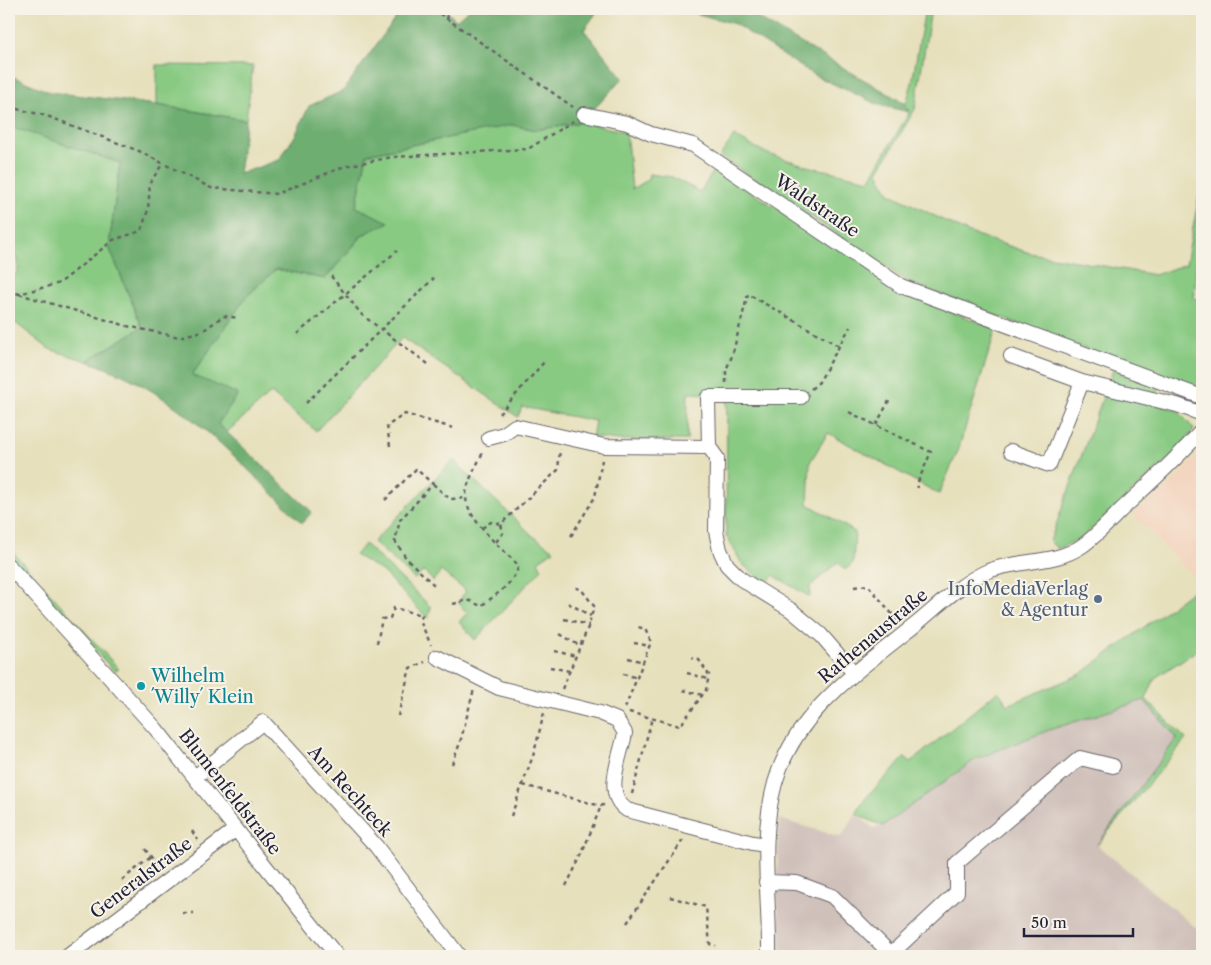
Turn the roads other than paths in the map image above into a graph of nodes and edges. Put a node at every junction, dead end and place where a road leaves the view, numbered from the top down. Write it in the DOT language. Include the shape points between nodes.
graph roads {
  1 [pos="584,114"];
  2 [pos="1010,356"];
  3 [pos="1082,382"];
  4 [pos="801,397"];
  5 [pos="1202,397"];
  6 [pos="1202,414"];
  7 [pos="1202,430"];
  8 [pos="489,438"];
  9 [pos="709,447"];
  10 [pos="1011,451"];
  11 [pos="9,566"];
  12 [pos="437,657"];
  13 [pos="854,673"];
  14 [pos="1113,766"];
  15 [pos="195,777"];
  16 [pos="236,829"];
  17 [pos="766,844"];
  18 [pos="766,882"];
  19 [pos="892,955"];
  20 [pos="68,956"];
  21 [pos="337,956"];
  22 [pos="459,956"];
  23 [pos="769,956"];
  1 -- 5 [label="street, Waldstraße" via="627,123 651,134 693,145 902,286"];
  2 -- 3 [label="street"];
  3 -- 6 [label="street"];
  3 -- 10 [label="street" via="1049,465"];
  4 -- 9 [label="street" via="708,397"];
  7 -- 13 [label="street, Rathenaustraße" via="1182,454 1084,545 1053,559 1006,566 982,575 955,592"];
  8 -- 9 [label="street" via="504,434 515,426 604,446"];
  9 -- 13 [label="street" via="718,458 716,531 727,565 741,579 791,610 815,630"];
  11 -- 15 [label="street, Blumenfeldstraße" via="141,711"];
  12 -- 17 [label="street" via="499,688 617,720 625,733 613,788 616,800 627,810"];
  13 -- 17 [label="street, Rathenaustraße" via="807,721 785,757 769,807"];
  14 -- 19 [label="street" via="1080,758 957,863 957,892"];
  15 -- 16 [label="street, Blumenfeldstraße"];
  15 -- 22 [label="street, Am Rechteck" via="263,722 376,846"];
  16 -- 20 [label="street, Generalstraße"];
  16 -- 21 [label="street, Blumenfeldstraße"];
  17 -- 18 [label="street, Rathenaustraße"];
  18 -- 19 [label="street" via="798,884 832,896"];
  18 -- 23 [label="street, Rathenaustraße"];
}
